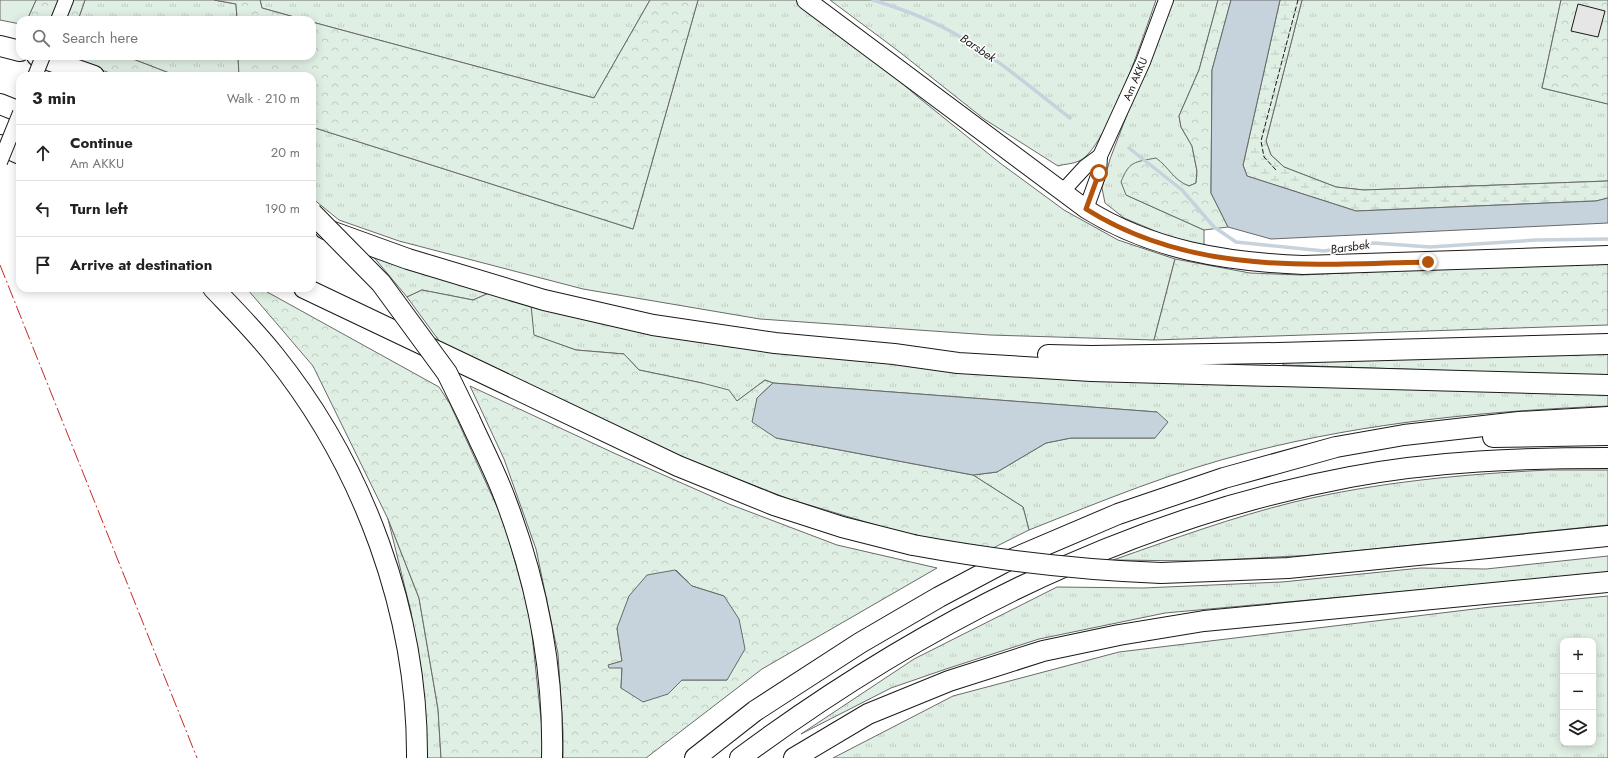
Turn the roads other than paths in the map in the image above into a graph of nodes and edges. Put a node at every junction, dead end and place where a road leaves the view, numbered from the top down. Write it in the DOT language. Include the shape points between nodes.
graph roads {
  1 [pos="66,0"];
  2 [pos="806,0"];
  3 [pos="1166,0"];
  4 [pos="60,16"];
  5 [pos="0,46"];
  6 [pos="16,50"];
  7 [pos="41,60"];
  8 [pos="48,60"];
  9 [pos="37,72"];
  10 [pos="83,72"];
  11 [pos="0,104"];
  12 [pos="16,110"];
  13 [pos="16,122"];
  14 [pos="0,145"];
  15 [pos="16,152"];
  16 [pos="1100,156"];
  17 [pos="0,162"];
  18 [pos="1062,192"];
  19 [pos="1086,209"];
  20 [pos="316,217"];
  21 [pos="316,225"];
  22 [pos="1608,255"];
  23 [pos="217,292"];
  24 [pos="312,292"];
  25 [pos="1608,344"];
  26 [pos="894,354"];
  27 [pos="1608,385"];
  28 [pos="1608,417"];
  29 [pos="1608,435"];
  30 [pos="1608,458"];
  31 [pos="1274,464"];
  32 [pos="1608,536"];
  33 [pos="1608,582"];
  34 [pos="417,758"];
  35 [pos="552,758"];
  36 [pos="695,758"];
  37 [pos="740,758"];
  38 [pos="794,758"];
  1 -- 4 [label="street"];
  2 -- 18 [label="main road"];
  3 -- 16 [label="street, Am AKKU" via="1143,62"];
  5 -- 6 [label="highway"];
  7 -- 9 [label="street, bridge"];
  8 -- 10 [label="highway"];
  11 -- 12 [label="highway"];
  13 -- 17 [label="street, bridge"];
  14 -- 15 [label="highway"];
  16 -- 18 [label="street, Am AKKU" via="1085,167"];
  16 -- 19 [label="street, Am AKKU" via="1099,173"];
  18 -- 19 [label="main road"];
  19 -- 22 [label="main road" via="1119,228 1174,248 1261,263 1303,265"];
  20 -- 35 [label="highway, bridge" via="381,283 448,373 506,500 531,576 547,658"];
  21 -- 26 [label="highway" via="408,259 544,300 652,325 775,343"];
  23 -- 34 [label="highway" via="255,332 301,391 337,449 363,502 384,560 401,620 412,689"];
  24 -- 32 [label="highway, bridge" via="678,466 774,505 842,527 913,545 1034,565 1097,571 1161,573 1288,568"];
  25 -- 26 [label="highway" via="1100,356 959,352"];
  26 -- 27 [label="highway" via="958,363 1091,371"];
  28 -- 31 [label="highway" via="1519,422 1404,434 1336,447"];
  29 -- 31 [label="highway" via="1491,437 1397,446"];
  30 -- 37 [label="highway" via="1490,461 1352,477 1233,504 1129,539 1015,588 952,622 838,689"];
  31 -- 36 [label="highway" via="1118,514 1003,563 860,643 754,711"];
  33 -- 38 [label="highway" via="1204,621 1043,651 942,684 868,714"];
}
